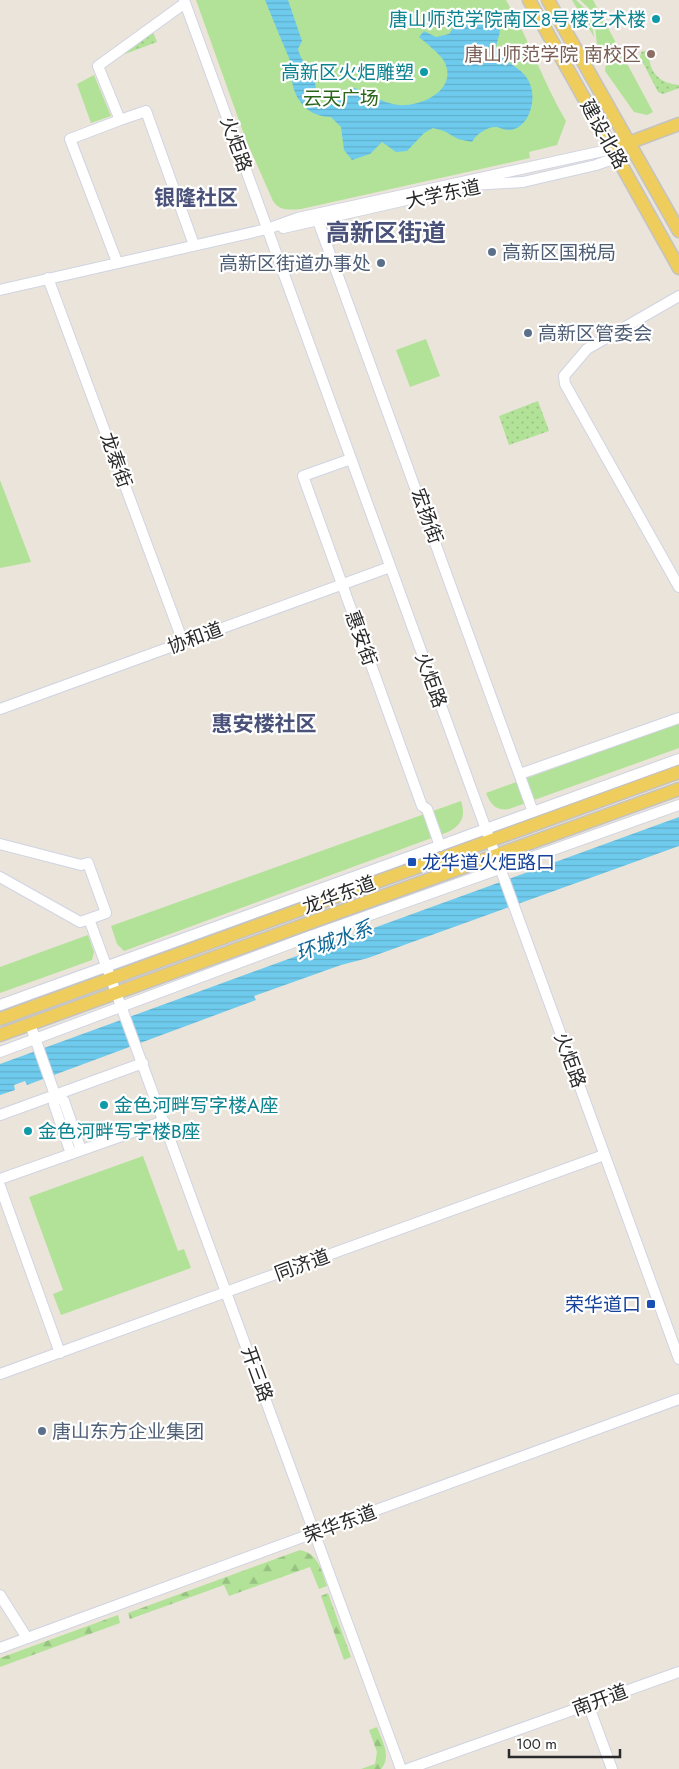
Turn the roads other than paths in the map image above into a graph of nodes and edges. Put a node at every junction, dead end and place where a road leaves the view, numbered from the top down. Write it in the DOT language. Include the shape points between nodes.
graph roads {
  1 [pos="529,0"];
  2 [pos="548,0"];
  3 [pos="184,2"];
  4 [pos="120,120"];
  5 [pos="679,124"];
  6 [pos="679,132"];
  7 [pos="631,147"];
  8 [pos="615,153"];
  9 [pos="318,221"];
  10 [pos="267,229"];
  11 [pos="679,231"];
  12 [pos="194,244"];
  13 [pos="117,262"];
  14 [pos="679,268"];
  15 [pos="48,278"];
  16 [pos="0,290"];
  17 [pos="679,296"];
  18 [pos="351,459"];
  19 [pos="390,567"];
  20 [pos="342,585"];
  21 [pos="679,587"];
  22 [pos="183,642"];
  23 [pos="0,709"];
  24 [pos="679,718"];
  25 [pos="679,759"];
  26 [pos="679,772"];
  27 [pos="520,774"];
  28 [pos="679,789"];
  29 [pos="679,805"];
  30 [pos="533,812"];
  31 [pos="488,835"];
  32 [pos="0,844"];
  33 [pos="440,846"];
  34 [pos="495,855"];
  35 [pos="501,870"];
  36 [pos="0,877"];
  37 [pos="89,918"];
  38 [pos="108,967"];
  39 [pos="112,979"];
  40 [pos="117,992"];
  41 [pos="0,1006"];
  42 [pos="124,1012"];
  43 [pos="0,1019"];
  44 [pos="30,1024"];
  45 [pos="0,1035"];
  46 [pos="37,1043"];
  47 [pos="0,1052"];
  48 [pos="143,1063"];
  49 [pos="54,1090"];
  50 [pos="0,1115"];
  51 [pos="164,1121"];
  52 [pos="76,1152"];
  53 [pos="604,1155"];
  54 [pos="0,1179"];
  55 [pos="0,1186"];
  56 [pos="227,1293"];
  57 [pos="60,1353"];
  58 [pos="679,1359"];
  59 [pos="0,1374"];
  60 [pos="679,1399"];
  61 [pos="315,1533"];
  62 [pos="0,1595"];
  63 [pos="27,1638"];
  64 [pos="0,1648"];
  65 [pos="679,1672"];
  66 [pos="588,1704"];
  67 [pos="401,1769"];
  68 [pos="408,1769"];
  69 [pos="612,1769"];
  1 -- 8 [label="main road, 建设北路"];
  2 -- 7 [label="main road, 建设北路"];
  3 -- 4 [label="street" via="98,66"];
  3 -- 10 [label="street, 火炬路"];
  4 -- 12 [label="street" via="146,111"];
  4 -- 13 [label="street" via="70,139"];
  5 -- 7 [label="main road"];
  6 -- 7 [label="main road"];
  7 -- 8 [label="main road"];
  7 -- 11 [label="main road, 建设北路"];
  8 -- 9 [label="street, 大学东道" via="596,165 523,182 472,185"];
  8 -- 10 [label="street, 大学东道" via="298,218"];
  8 -- 14 [label="main road, 建设北路"];
  9 -- 10 [label="street, 大学东道"];
  9 -- 27 [label="street, 宏扬街"];
  10 -- 12 [label="street, 大学东道"];
  10 -- 18 [label="street, 火炬路"];
  12 -- 13 [label="street, 大学东道"];
  13 -- 15 [label="street, 大学东道"];
  15 -- 16 [label="street, 大学东道"];
  15 -- 22 [label="street, 龙泰街"];
  17 -- 21 [label="street" via="587,348 564,376 565,384"];
  18 -- 19 [label="street, 火炬路"];
  18 -- 20 [label="street, 惠安街" via="303,476"];
  19 -- 20 [label="street, 协和道"];
  19 -- 31 [label="street, 火炬路"];
  20 -- 22 [label="street, 协和道"];
  20 -- 33 [label="street, 惠安街" via="422,806 427,809"];
  22 -- 23 [label="street, 协和道"];
  24 -- 27 [label="street"];
  25 -- 30 [label="street"];
  26 -- 31 [label="main road, 龙华东道"];
  27 -- 30 [label="street, 宏扬街"];
  28 -- 34 [label="main road, 龙华东道"];
  29 -- 35 [label="street"];
  30 -- 31 [label="street"];
  31 -- 33 [label="street"];
  31 -- 34 [label="street, 火炬路"];
  31 -- 39 [label="main road, 龙华东道"];
  32 -- 37 [label="street" via="81,865 88,863 106,913"];
  33 -- 38 [label="street"];
  34 -- 35 [label="street, 火炬路"];
  34 -- 40 [label="main road, 龙华东道"];
  35 -- 42 [label="street" via="300,940"];
  35 -- 53 [label="street, 火炬路"];
  36 -- 37 [label="street" via="80,922"];
  37 -- 38 [label="street, 开三路"];
  38 -- 39 [label="street, 开三路"];
  38 -- 41 [label="street"];
  39 -- 40 [label="street, 开三路"];
  39 -- 43 [label="main road, 龙华东道"];
  40 -- 42 [label="street, 开三路"];
  40 -- 44 [label="main road, 龙华东道"];
  42 -- 46 [label="street"];
  42 -- 48 [label="street, 开三路"];
  44 -- 45 [label="main road, 龙华东道"];
  44 -- 46 [label="street"];
  46 -- 47 [label="street"];
  46 -- 49 [label="street"];
  48 -- 49 [label="street"];
  48 -- 51 [label="street, 开三路"];
  49 -- 50 [label="street"];
  49 -- 52 [label="street" via="54,1104"];
  51 -- 52 [label="street"];
  51 -- 56 [label="street, 开三路"];
  52 -- 54 [label="street"];
  53 -- 56 [label="street, 同济道"];
  53 -- 58 [label="street, 火炬路"];
  55 -- 57 [label="street"];
  56 -- 57 [label="street, 同济道"];
  56 -- 61 [label="street, 开三路"];
  57 -- 59 [label="street, 同济道"];
  60 -- 61 [label="street, 荣华东道"];
  61 -- 63 [label="street, 荣华东道"];
  61 -- 67 [label="street, 开三路"];
  62 -- 63 [label="street"];
  63 -- 64 [label="street, 荣华东道"];
  65 -- 66 [label="street, 南开道"];
  66 -- 68 [label="street, 南开道"];
  66 -- 69 [label="street"];
}
